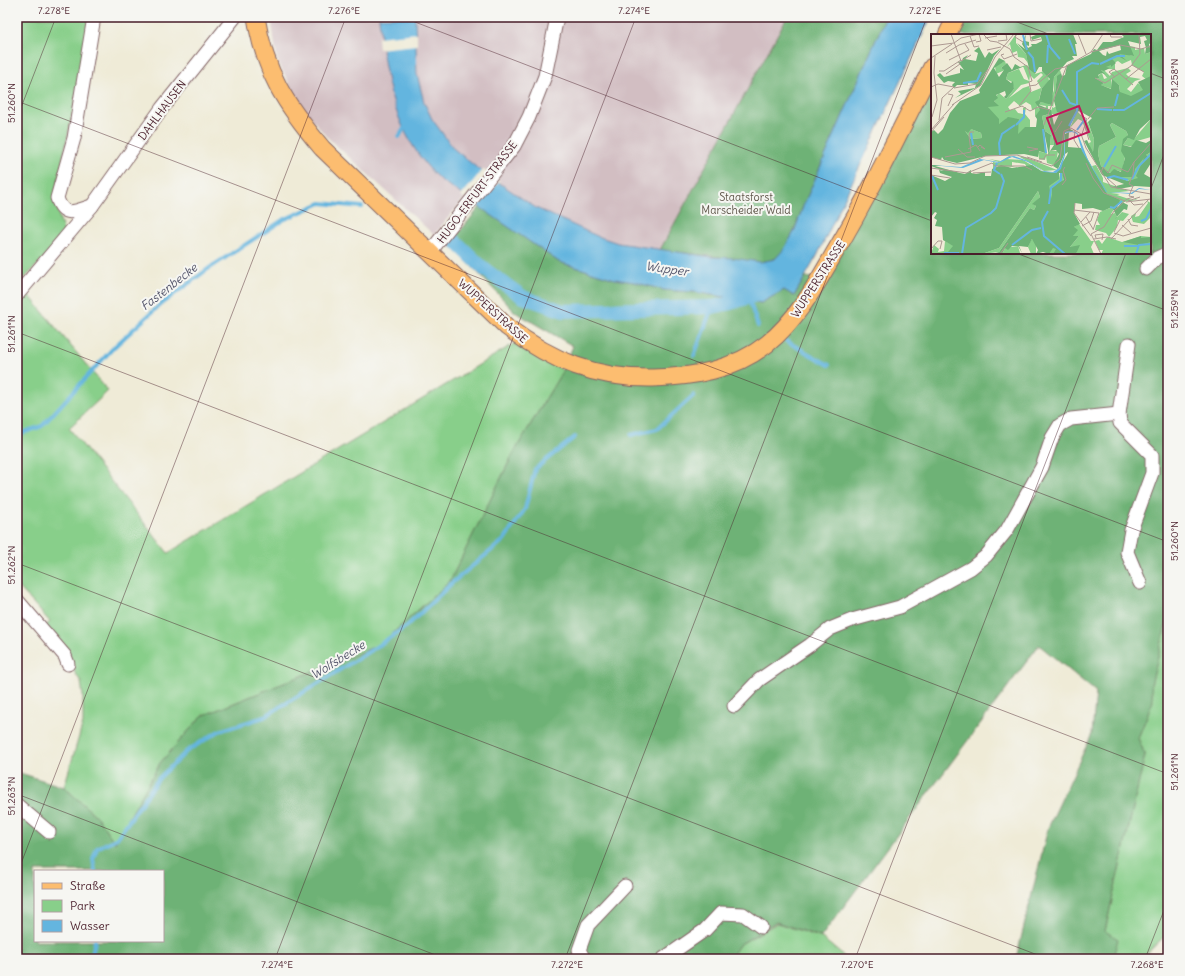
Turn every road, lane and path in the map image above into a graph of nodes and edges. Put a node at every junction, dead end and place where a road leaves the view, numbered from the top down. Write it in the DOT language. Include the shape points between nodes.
graph roads {
  1 [pos="94,17"];
  2 [pos="235,17"];
  3 [pos="256,17"];
  4 [pos="557,17"];
  5 [pos="956,17"];
  6 [pos="948,34"];
  7 [pos="931,69"];
  8 [pos="92,206"];
  9 [pos="430,252"];
  10 [pos="1168,252"];
  11 [pos="1146,268"];
  12 [pos="17,295"];
  13 [pos="1129,344"];
  14 [pos="1119,414"];
  15 [pos="1140,583"];
  16 [pos="17,600"];
  17 [pos="68,664"];
  18 [pos="734,706"];
  19 [pos="17,805"];
  20 [pos="49,832"];
  21 [pos="625,886"];
  22 [pos="761,927"];
  23 [pos="584,959"];
  24 [pos="663,959"];
  1 -- 8 [label="street" via="74,138 57,198 60,208 64,211 72,212"];
  2 -- 8 [label="street, DAHLHAUSEN" via="162,108"];
  3 -- 9 [label="main road, WUPPERSTRASSE" via="266,61 276,85 298,120 322,148"];
  4 -- 9 [label="street, HUGO-ERFURT-STRASSE" via="545,76 514,146"];
  5 -- 6 [label="main road"];
  7 -- 9 [label="main road, WUPPERSTRASSE" via="866,200 804,304 785,327 766,344 747,357 719,369 684,377 647,378 601,374 558,360 507,327"];
  8 -- 12 [label="street, DAHLHAUSEN"];
  10 -- 11 [label="street"];
  13 -- 14 [label="street"];
  14 -- 15 [label="street" via="1120,423 1152,455 1152,473 1131,530 1128,552"];
  14 -- 18 [label="street" via="1071,419 1060,425 1022,505 995,546 976,564 900,608 852,620 830,629 759,680"];
  16 -- 17 [label="street" via="65,656"];
  19 -- 20 [label="street"];
  21 -- 23 [label="street" via="588,925 579,950"];
  22 -- 24 [label="street" via="743,914 721,913 705,930"];
}
